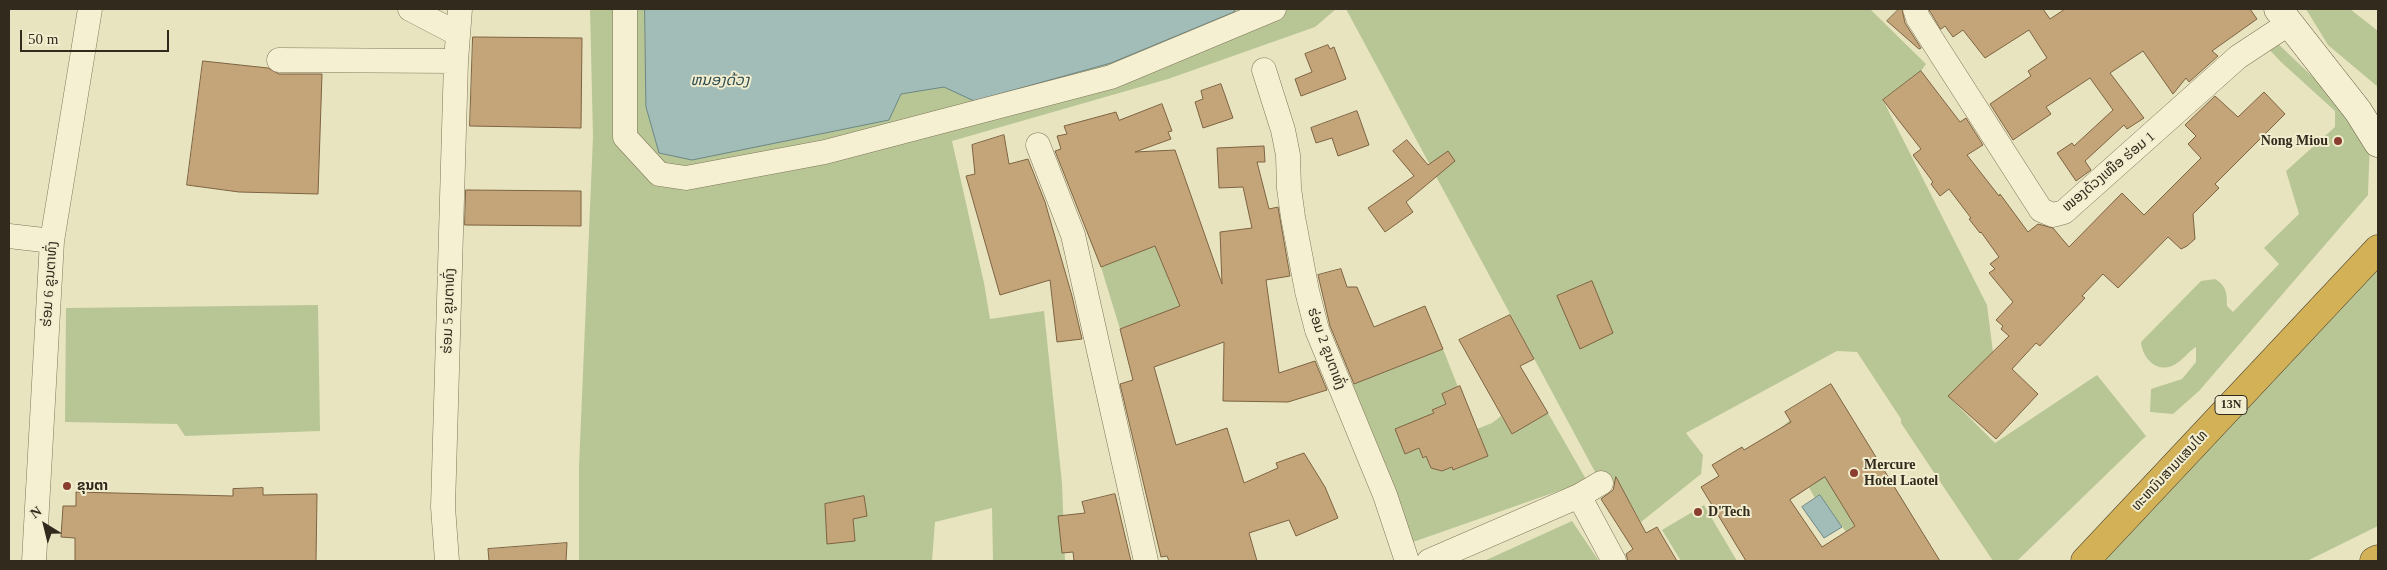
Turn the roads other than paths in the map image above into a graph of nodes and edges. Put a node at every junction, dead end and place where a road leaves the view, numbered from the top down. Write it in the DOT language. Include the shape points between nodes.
graph roads {
  1 [pos="90,9"];
  2 [pos="410,9"];
  3 [pos="460,9"];
  4 [pos="625,9"];
  5 [pos="1274,9"];
  6 [pos="1915,9"];
  7 [pos="2283,16"];
  8 [pos="458,34"];
  9 [pos="2318,59"];
  10 [pos="278,60"];
  11 [pos="456,61"];
  12 [pos="1264,70"];
  13 [pos="2378,104"];
  14 [pos="2378,143"];
  15 [pos="1038,145"];
  16 [pos="9,236"];
  17 [pos="52,241"];
  18 [pos="2378,249"];
  19 [pos="1601,484"];
  20 [pos="1579,496"];
  21 [pos="2378,559"];
  22 [pos="34,561"];
  23 [pos="446,561"];
  24 [pos="1146,561"];
  25 [pos="1407,561"];
  26 [pos="1429,561"];
  27 [pos="1614,561"];
  28 [pos="2085,561"];
  29 [pos="2374,561"];
  1 -- 17 [label="street, ຮ່ອມ 6 ຂູນຕາທົ່ງ"];
  2 -- 8 [label="street"];
  3 -- 8 [label="street, ຮ່ອມ 5 ຂູນຕາທົ່ງ"];
  4 -- 5 [label="street" via="625,137 659,174 686,178 826,152 1112,77"];
  6 -- 7 [label="street, ໜອງດ້ວງເໜືອ ຮ່ອມ 1" via="2041,210 2053,215 2064,212"];
  7 -- 9 [label="main road"];
  8 -- 11 [label="street, ຮ່ອມ 5 ຂູນຕາທົ່ງ"];
  9 -- 13 [label="main road"];
  9 -- 14 [label="main road"];
  10 -- 11 [label="street"];
  11 -- 23 [label="street, ຮ່ອມ 5 ຂູນຕາທົ່ງ" via="443,507"];
  12 -- 25 [label="street, ຮ່ອມ 2 ຂູນຕາທົ່ງ" via="1285,139 1293,217 1317,330 1385,495"];
  15 -- 24 [label="street" via="1073,235"];
  16 -- 17 [label="street"];
  17 -- 22 [label="street, ຮ່ອມ 6 ຂູນຕາທົ່ງ"];
  18 -- 28 [label="highway, ທະຫນົນສາມແສນໄທ / 13N"];
  19 -- 20 [label="street"];
  20 -- 26 [label="street"];
  20 -- 27 [label="street"];
  21 -- 29 [label="highway"];
}
